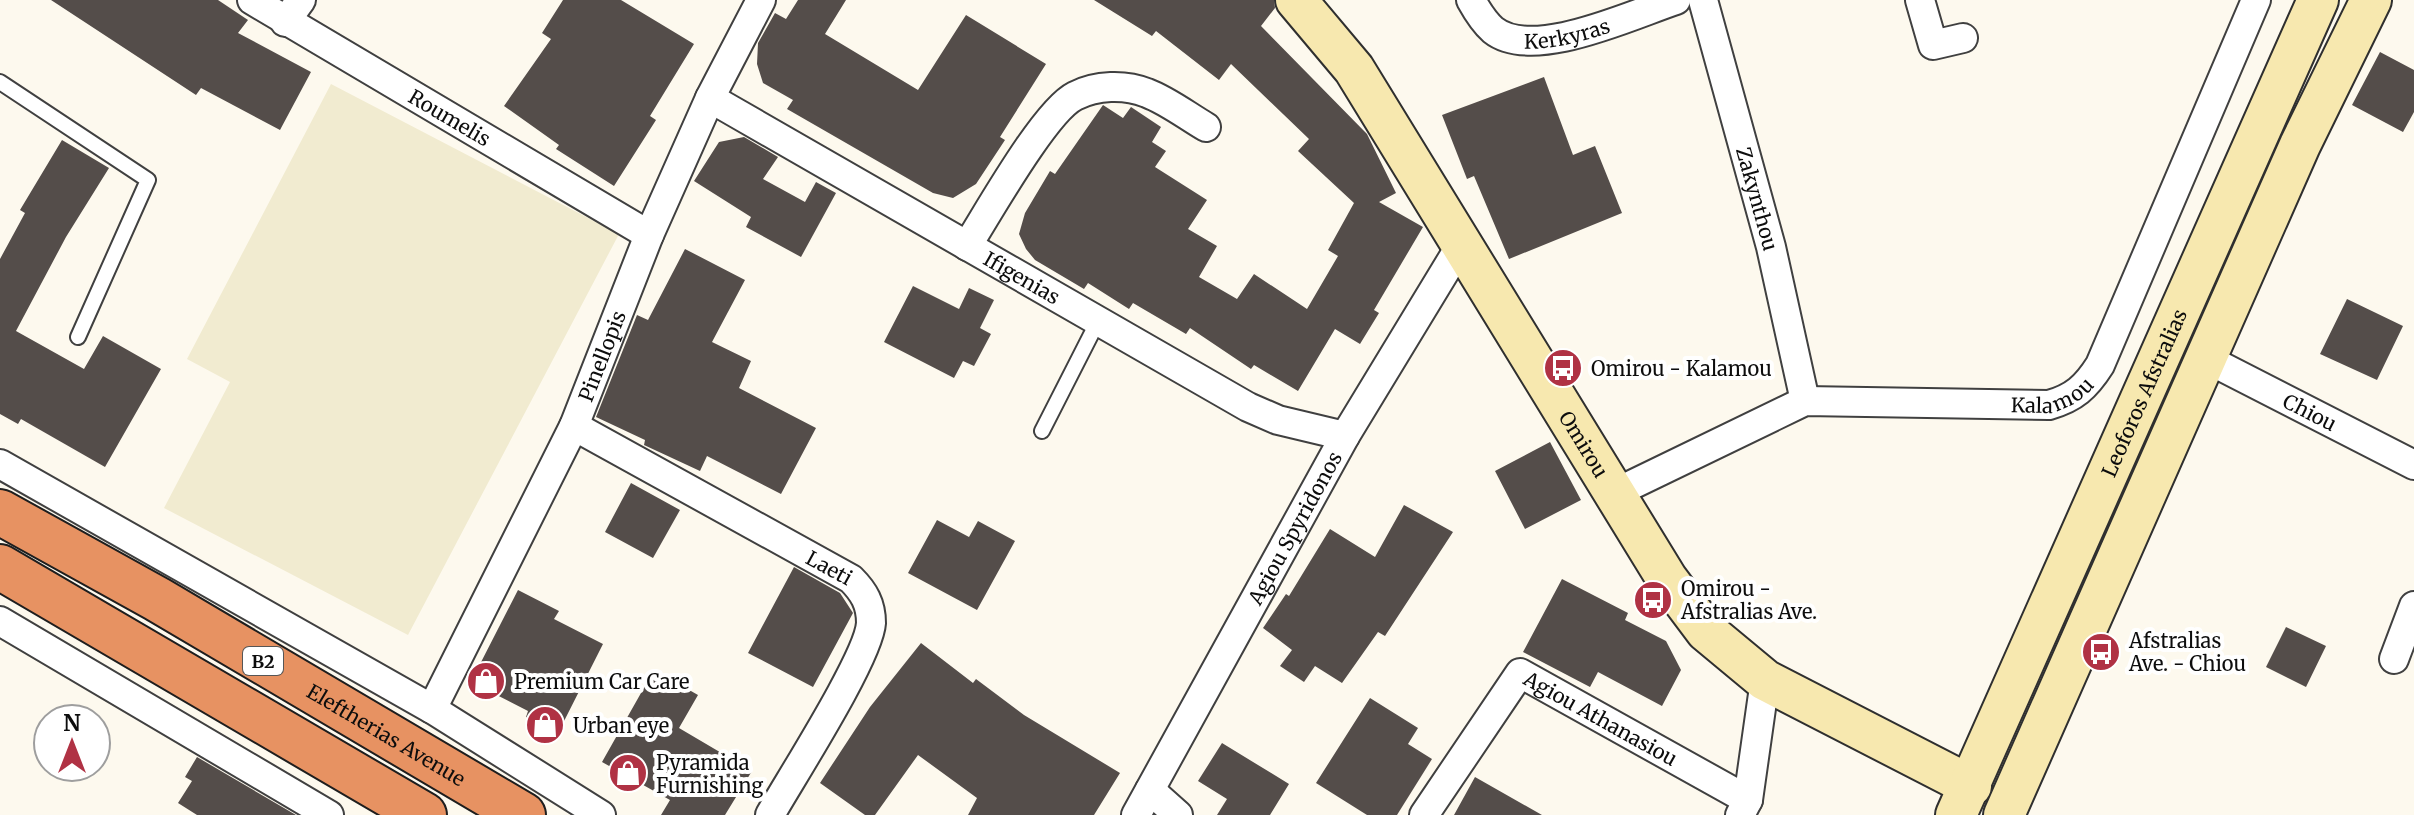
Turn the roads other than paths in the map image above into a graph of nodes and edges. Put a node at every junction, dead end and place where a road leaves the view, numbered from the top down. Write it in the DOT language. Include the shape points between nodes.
graph roads {
  1 [pos="252,0"];
  2 [pos="761,0"];
  3 [pos="1296,0"];
  4 [pos="1471,0"];
  5 [pos="1676,0"];
  6 [pos="1703,0"];
  7 [pos="1920,0"];
  8 [pos="2256,0"];
  9 [pos="2318,0"];
  10 [pos="2371,0"];
  11 [pos="293,11"];
  12 [pos="1963,38"];
  13 [pos="0,82"];
  14 [pos="710,98"];
  15 [pos="1206,127"];
  16 [pos="649,235"];
  17 [pos="1461,245"];
  18 [pos="967,246"];
  19 [pos="1098,321"];
  20 [pos="78,337"];
  21 [pos="2205,358"];
  22 [pos="1805,401"];
  23 [pos="574,426"];
  24 [pos="1042,431"];
  25 [pos="1345,436"];
  26 [pos="0,464"];
  27 [pos="2414,465"];
  28 [pos="1615,493"];
  29 [pos="0,512"];
  30 [pos="0,567"];
  31 [pos="2414,606"];
  32 [pos="0,621"];
  33 [pos="2394,659"];
  34 [pos="1765,680"];
  35 [pos="432,709"];
  36 [pos="1150,790"];
  37 [pos="1963,800"];
  38 [pos="1747,810"];
  39 [pos="329,815"];
  40 [pos="424,815"];
  41 [pos="523,815"];
  42 [pos="601,815"];
  43 [pos="770,815"];
  44 [pos="1136,815"];
  45 [pos="1178,815"];
  46 [pos="1424,815"];
  47 [pos="2004,815"];
  1 -- 11 [label="street, Roumelis"];
  2 -- 14 [label="street, Pinellopis"];
  3 -- 17 [label="main road, Omirou" via="1354,69"];
  4 -- 5 [label="street, Kerkyras" via="1494,31 1518,40 1550,42"];
  6 -- 22 [label="street, Zakynthou" via="1771,247"];
  7 -- 12 [label="street" via="1933,45"];
  8 -- 22 [label="street, Kalamou" via="2100,365 2086,386 2049,405"];
  9 -- 37 [label="main road, Leoforos Afstralias"];
  10 -- 21 [label="main road"];
  11 -- 16 [label="street, Roumelis"];
  13 -- 20 [label="lane" via="148,180"];
  14 -- 16 [label="street, Pinellopis"];
  14 -- 18 [label="street, Ifigenias"];
  15 -- 18 [label="street" via="1147,93 1095,88 1073,96 1054,115"];
  16 -- 23 [label="street, Pinellopis"];
  17 -- 25 [label="street, Agiou Spyridonos"];
  17 -- 28 [label="main road, Omirou"];
  18 -- 19 [label="street, Ifigenias"];
  19 -- 24 [label="lane"];
  19 -- 25 [label="street, Ifigenias" via="1262,414"];
  21 -- 27 [label="street, Chiou"];
  21 -- 47 [label="main road"];
  22 -- 28 [label="street, Kalamou"];
  23 -- 35 [label="street, Pinellopis"];
  23 -- 43 [label="street, Laeti" via="863,590 871,623 867,643"];
  25 -- 36 [label="street, Agiou Spyridonos"];
  26 -- 35 [label="street"];
  28 -- 34 [label="main road, Omirou" via="1706,631"];
  29 -- 41 [label="highway, Eleftherias Avenue / B2"];
  30 -- 40 [label="highway, B2"];
  31 -- 33 [label="street"];
  32 -- 39 [label="street"];
  34 -- 37 [label="main road, Omirou"];
  34 -- 38 [label="street"];
  35 -- 42 [label="street"];
  36 -- 44 [label="street, Agiou Spyridonos"];
  36 -- 45 [label="street"];
  38 -- 46 [label="street, Agiou Athanasiou" via="1520,673"];
}
